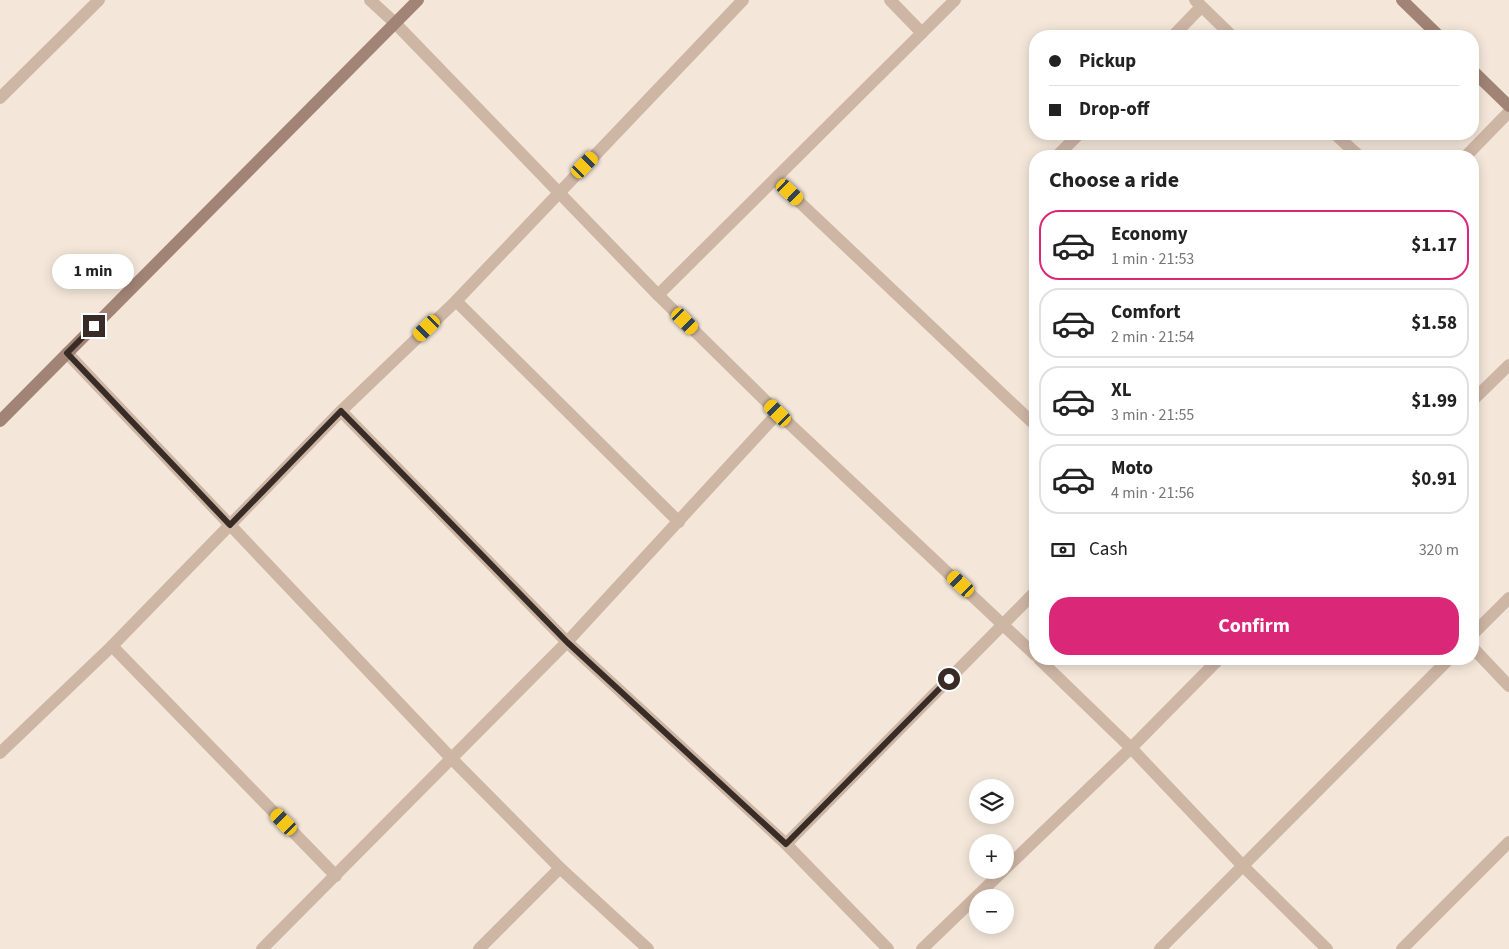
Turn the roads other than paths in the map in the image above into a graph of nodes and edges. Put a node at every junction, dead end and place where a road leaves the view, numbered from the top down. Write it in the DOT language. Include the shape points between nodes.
graph roads {
  1 [pos="99,0"];
  2 [pos="370,0"];
  3 [pos="418,0"];
  4 [pos="743,0"];
  5 [pos="890,0"];
  6 [pos="955,0"];
  7 [pos="1402,0"];
  8 [pos="1198,3"];
  9 [pos="394,23"];
  10 [pos="1178,30"];
  11 [pos="1226,30"];
  12 [pos="1433,30"];
  13 [pos="922,33"];
  14 [pos="1479,77"];
  15 [pos="1,95"];
  16 [pos="1509,106"];
  17 [pos="1509,112"];
  18 [pos="1073,140"];
  19 [pos="1342,140"];
  20 [pos="1063,150"];
  21 [pos="1352,150"];
  22 [pos="1472,150"];
  23 [pos="775,179"];
  24 [pos="559,193"];
  25 [pos="658,295"];
  26 [pos="456,301"];
  27 [pos="67,353"];
  28 [pos="1509,365"];
  29 [pos="1479,394"];
  30 [pos="341,411"];
  31 [pos="778,413"];
  32 [pos="1029,418"];
  33 [pos="0,421"];
  34 [pos="679,522"];
  35 [pos="230,525"];
  36 [pos="1029,598"];
  37 [pos="1509,598"];
  38 [pos="1003,624"];
  39 [pos="1479,628"];
  40 [pos="567,642"];
  41 [pos="112,646"];
  42 [pos="1029,649"];
  43 [pos="1479,654"];
  44 [pos="1045,665"];
  45 [pos="1212,665"];
  46 [pos="1443,665"];
  47 [pos="1509,686"];
  48 [pos="1131,748"];
  49 [pos="0,753"];
  50 [pos="450,758"];
  51 [pos="1509,842"];
  52 [pos="786,844"];
  53 [pos="1014,861"];
  54 [pos="1243,866"];
  55 [pos="560,868"];
  56 [pos="336,876"];
  57 [pos="996,879"];
  58 [pos="262,949"];
  59 [pos="479,949"];
  60 [pos="648,949"];
  61 [pos="888,949"];
  62 [pos="922,949"];
  63 [pos="1160,949"];
  64 [pos="1327,949"];
  65 [pos="1402,949"];
  1 -- 15 [label="street"];
  2 -- 9 [label="street"];
  3 -- 9 [label="street"];
  4 -- 24 [label="street"];
  5 -- 13 [label="street"];
  6 -- 13 [label="street"];
  7 -- 12 [label="street"];
  8 -- 10 [label="street"];
  8 -- 11 [label="street"];
  9 -- 24 [label="street"];
  9 -- 27 [label="street"];
  13 -- 23 [label="street"];
  14 -- 16 [label="street"];
  17 -- 22 [label="street"];
  18 -- 20 [label="street"];
  19 -- 21 [label="street"];
  23 -- 25 [label="street"];
  23 -- 32 [label="street"];
  24 -- 25 [label="street"];
  24 -- 26 [label="street"];
  25 -- 31 [label="street"];
  26 -- 30 [label="street"];
  26 -- 34 [label="street"];
  27 -- 33 [label="street"];
  27 -- 35 [label="street"];
  28 -- 29 [label="street"];
  30 -- 35 [label="street"];
  30 -- 40 [label="street"];
  31 -- 34 [label="street"];
  31 -- 38 [label="street"];
  34 -- 40 [label="street"];
  35 -- 41 [label="street"];
  35 -- 50 [label="street"];
  36 -- 38 [label="street"];
  37 -- 39 [label="street"];
  38 -- 42 [label="street"];
  38 -- 52 [label="street"];
  40 -- 50 [label="street"];
  40 -- 52 [label="street"];
  41 -- 49 [label="street"];
  41 -- 56 [label="street"];
  43 -- 47 [label="street"];
  44 -- 48 [label="street"];
  45 -- 48 [label="street"];
  46 -- 54 [label="street"];
  48 -- 53 [label="street"];
  48 -- 54 [label="street"];
  50 -- 55 [label="street"];
  50 -- 56 [label="street"];
  51 -- 65 [label="street"];
  52 -- 61 [label="street"];
  54 -- 63 [label="street"];
  54 -- 64 [label="street"];
  55 -- 59 [label="street"];
  55 -- 60 [label="street"];
  56 -- 58 [label="street"];
  57 -- 62 [label="street"];
}
